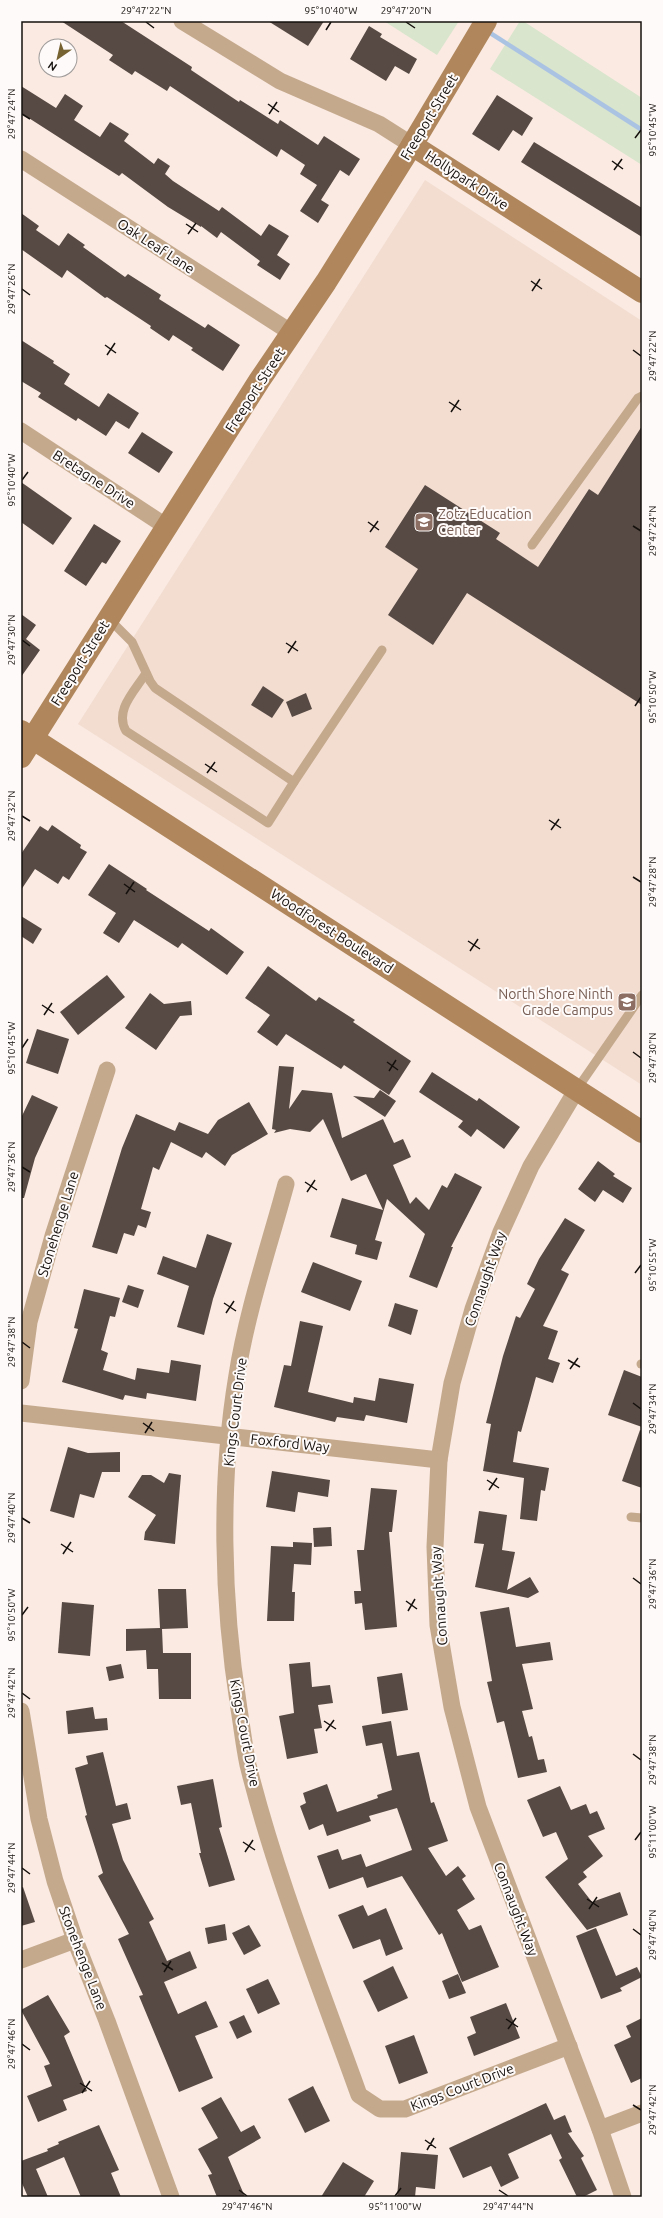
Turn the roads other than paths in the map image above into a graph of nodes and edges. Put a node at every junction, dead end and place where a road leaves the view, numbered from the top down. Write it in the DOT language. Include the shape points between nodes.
graph roads {
  1 [pos="182,21"];
  2 [pos="486,21"];
  3 [pos="412,145"];
  4 [pos="21,159"];
  5 [pos="642,292"];
  6 [pos="292,332"];
  7 [pos="642,396"];
  8 [pos="21,431"];
  9 [pos="167,527"];
  10 [pos="532,545"];
  11 [pos="108,618"];
  12 [pos="382,650"];
  13 [pos="146,673"];
  14 [pos="27,735"];
  15 [pos="21,757"];
  16 [pos="294,782"];
  17 [pos="642,995"];
  18 [pos="107,1070"];
  19 [pos="577,1089"];
  20 [pos="642,1132"];
  21 [pos="286,1184"];
  22 [pos="21,1381"];
  23 [pos="21,1412"];
  24 [pos="230,1436"];
  25 [pos="439,1460"];
  26 [pos="631,1518"];
  27 [pos="642,1518"];
  28 [pos="21,1712"];
  29 [pos="74,1940"];
  30 [pos="21,1960"];
  31 [pos="569,2046"];
  32 [pos="642,2113"];
  33 [pos="600,2129"];
  34 [pos="171,2197"];
  35 [pos="623,2197"];
  1 -- 3 [label="street, Hollypark Drive" via="280,81 379,124"];
  2 -- 3 [label="main road, Freeport Street"];
  3 -- 5 [label="main road, Hollypark Drive"];
  3 -- 6 [label="main road, Freeport Street"];
  4 -- 6 [label="street, Oak Leaf Lane"];
  6 -- 9 [label="main road, Freeport Street"];
  7 -- 10 [label="lane" via="638,398"];
  8 -- 9 [label="street, Bretagne Drive"];
  9 -- 11 [label="main road, Freeport Street"];
  11 -- 13 [label="lane" via="132,642"];
  11 -- 14 [label="main road, Freeport Street"];
  12 -- 16 [label="lane"];
  13 -- 16 [label="lane" via="155,688"];
  13 -- 16 [label="lane" via="122,712 122,723 126,731 268,823"];
  14 -- 15 [label="main road, Freeport Street"];
  14 -- 19 [label="main road, Woodforest Boulevard"];
  17 -- 19 [label="lane"];
  18 -- 22 [label="street, Stonehenge Lane" via="29,1322"];
  19 -- 20 [label="main road, Woodforest Boulevard"];
  19 -- 25 [label="street, Connaught Way" via="531,1166 501,1232 473,1309 454,1375"];
  21 -- 24 [label="street, Kings Court Drive" via="237,1375"];
  23 -- 24 [label="street, Foxford Way"];
  24 -- 25 [label="street, Foxford Way"];
  24 -- 31 [label="street, Kings Court Drive" via="225,1517 226,1592 233,1672 248,1762 275,1862 359,2095 380,2109 405,2109"];
  25 -- 31 [label="street, Connaught Way" via="435,1547 438,1625 452,1707 478,1807"];
  26 -- 27 [label="lane"];
  28 -- 29 [label="street, Stonehenge Lane" via="39,1819"];
  29 -- 30 [label="street"];
  29 -- 34 [label="street, Stonehenge Lane" via="107,2021"];
  31 -- 33 [label="street, Connaught Way"];
  32 -- 33 [label="street"];
  33 -- 35 [label="street, Connaught Way"];
}
